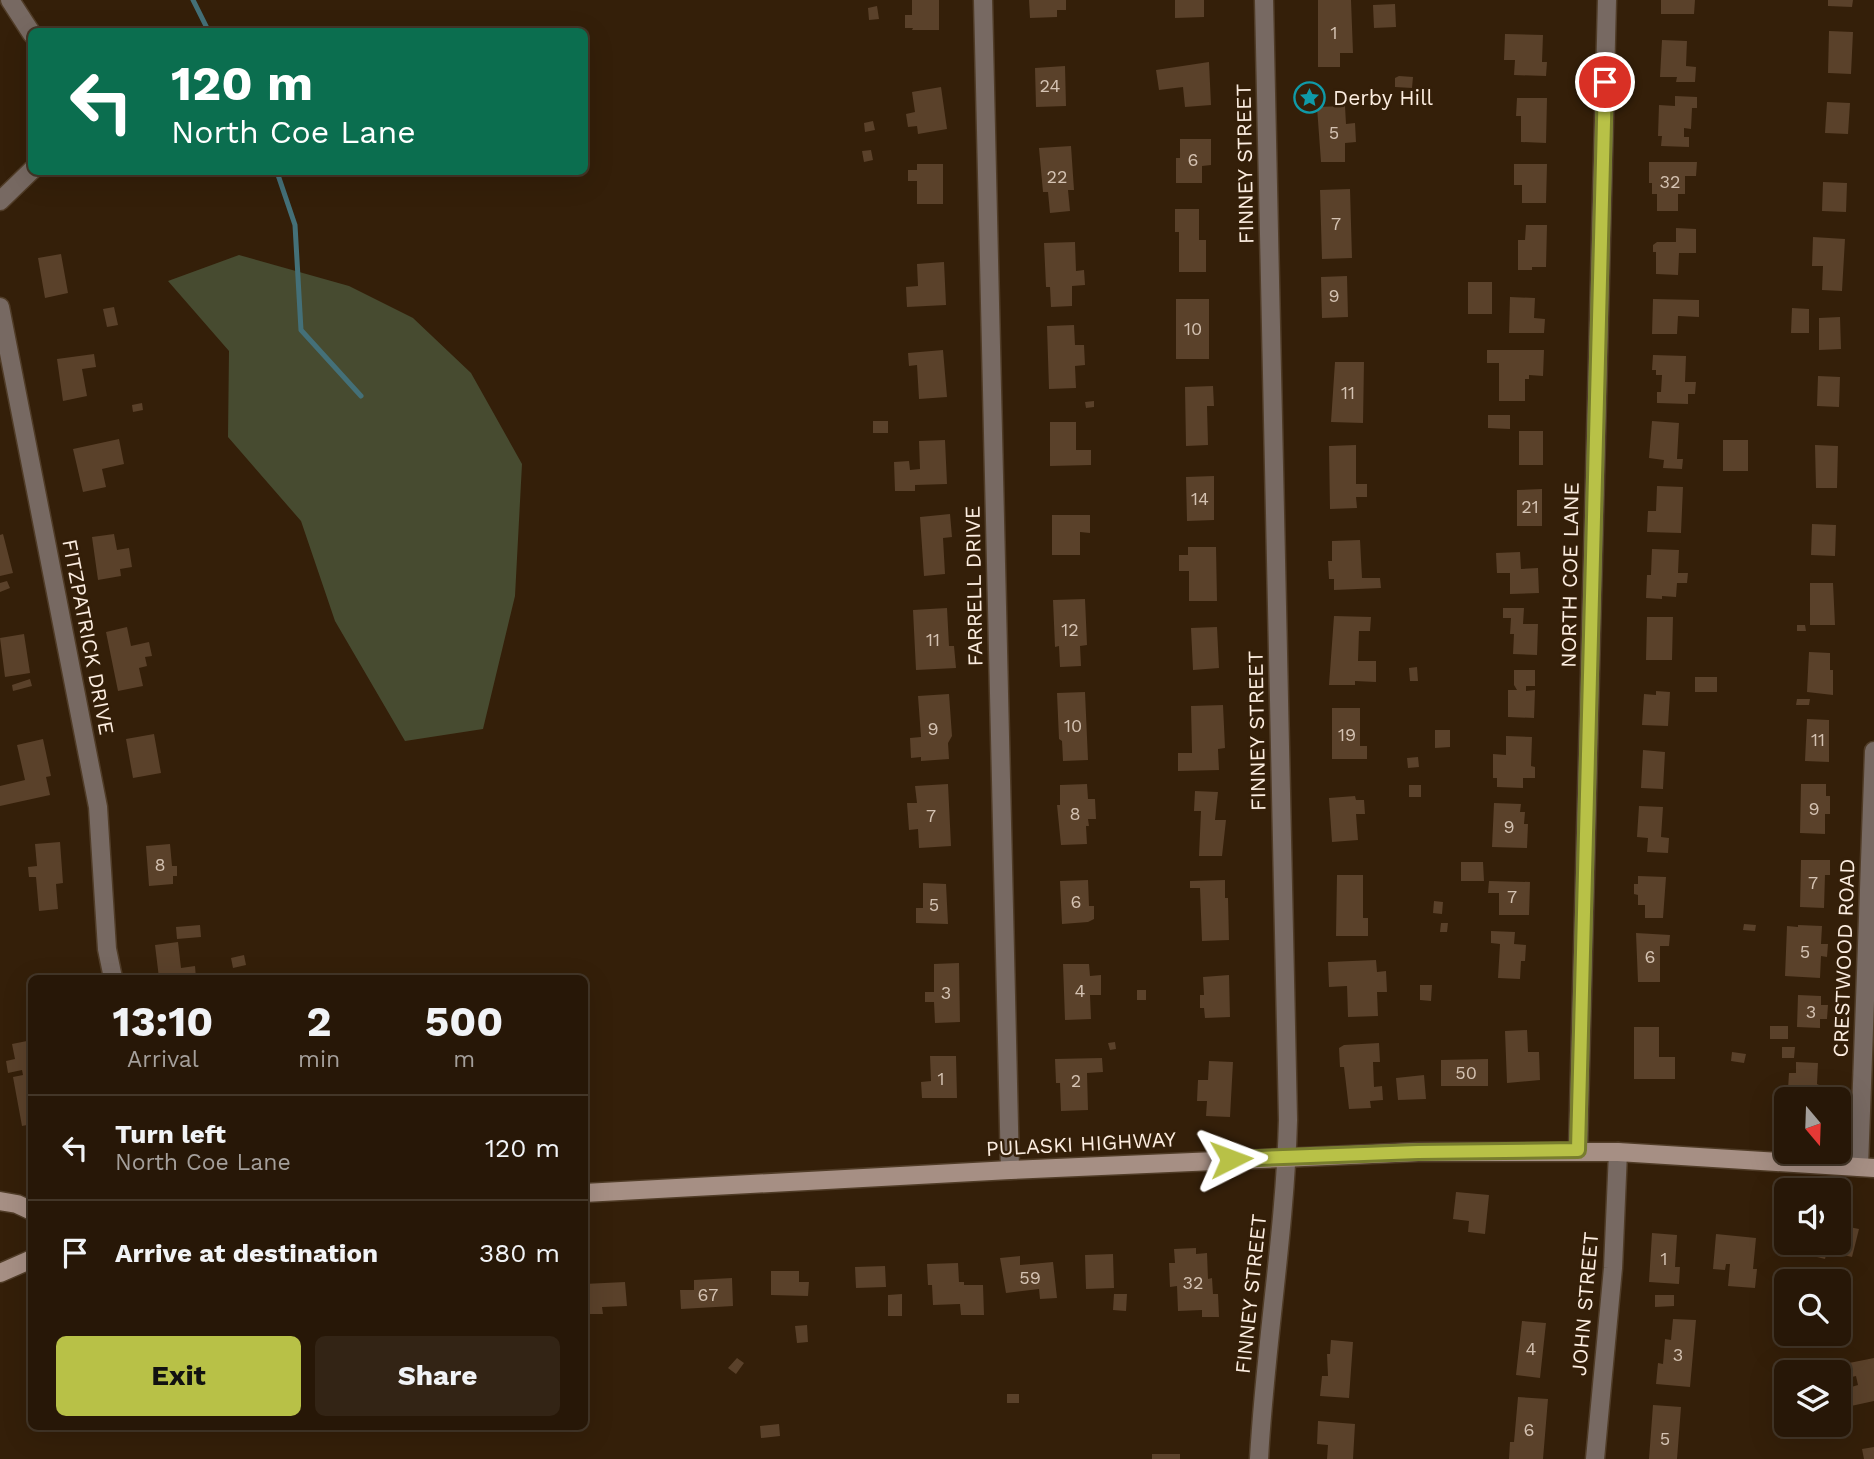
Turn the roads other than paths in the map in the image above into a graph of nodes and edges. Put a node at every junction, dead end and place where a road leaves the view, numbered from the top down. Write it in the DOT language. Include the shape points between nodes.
graph roads {
  1 [pos="10,0"];
  2 [pos="983,0"];
  3 [pos="1264,0"];
  4 [pos="1607,0"];
  5 [pos="28,28"];
  6 [pos="28,174"];
  7 [pos="0,201"];
  8 [pos="0,307"];
  9 [pos="1874,751"];
  10 [pos="112,975"];
  11 [pos="1870,1029"];
  12 [pos="1578,1150"];
  13 [pos="1618,1152"];
  14 [pos="1287,1157"];
  15 [pos="1866,1167"];
  16 [pos="1010,1170"];
  17 [pos="588,1193"];
  18 [pos="0,1201"];
  19 [pos="28,1209"];
  20 [pos="28,1260"];
  21 [pos="0,1273"];
  22 [pos="1259,1459"];
  23 [pos="1595,1459"];
  1 -- 5 [label="street"];
  2 -- 16 [label="street, FARRELL DRIVE"];
  3 -- 14 [label="street, FINNEY STREET"];
  4 -- 12 [label="street, NORTH COE LANE"];
  6 -- 7 [label="street"];
  8 -- 10 [label="street, FITZPATRICK DRIVE" via="98,807"];
  9 -- 11 [label="street, CRESTWOOD ROAD"];
  11 -- 15 [label="street, CRESTWOOD ROAD"];
  12 -- 13 [label="main road, PULASKI HIGHWAY"];
  12 -- 14 [label="main road, PULASKI HIGHWAY"];
  13 -- 15 [label="main road, PULASKI HIGHWAY"];
  13 -- 23 [label="street, JOHN STREET" via="1613,1268"];
  14 -- 16 [label="main road, PULASKI HIGHWAY"];
  14 -- 22 [label="street, FINNEY STREET"];
  16 -- 17 [label="main road, PULASKI HIGHWAY"];
  18 -- 19 [label="main road"];
  20 -- 21 [label="main road"];
}
